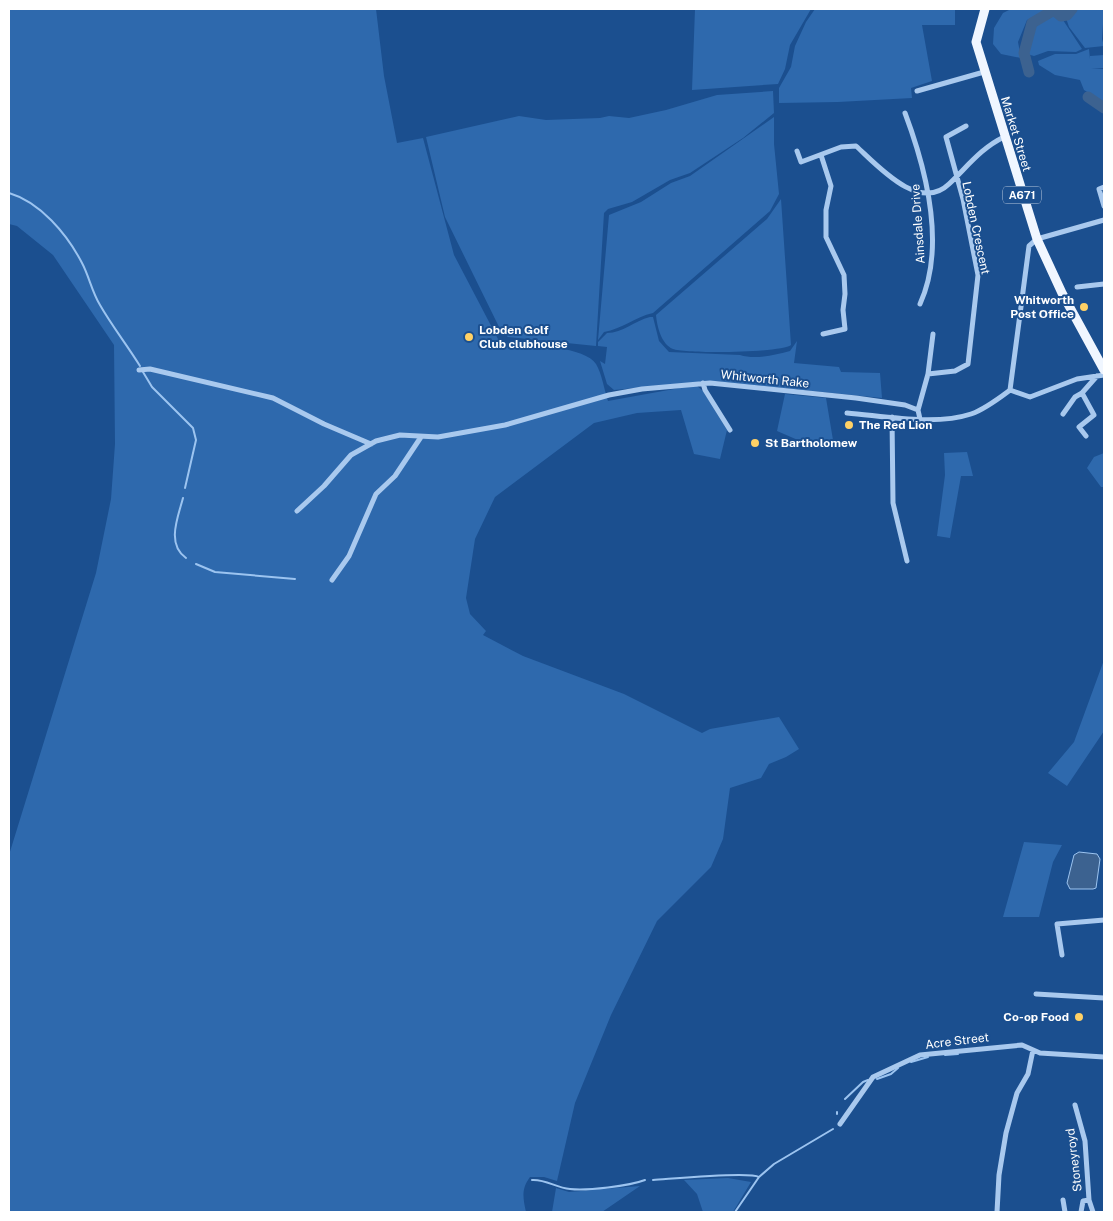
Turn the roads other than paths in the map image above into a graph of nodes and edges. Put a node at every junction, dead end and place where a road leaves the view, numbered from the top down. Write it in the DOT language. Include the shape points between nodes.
graph roads {
  1 [pos="985,9"];
  2 [pos="984,72"];
  3 [pos="917,91"];
  4 [pos="905,113"];
  5 [pos="966,126"];
  6 [pos="1004,137"];
  7 [pos="798,151"];
  8 [pos="821,155"];
  9 [pos="955,177"];
  10 [pos="1102,188"];
  11 [pos="928,194"];
  12 [pos="1104,206"];
  13 [pos="1104,220"];
  14 [pos="1037,240"];
  15 [pos="1104,284"];
  16 [pos="1077,286"];
  17 [pos="920,304"];
  18 [pos="823,334"];
  19 [pos="933,334"];
  20 [pos="139,370"];
  21 [pos="1100,373"];
  22 [pos="928,374"];
  23 [pos="1104,375"];
  24 [pos="703,383"];
  25 [pos="1010,390"];
  26 [pos="1082,393"];
  27 [pos="918,410"];
  28 [pos="847,413"];
  29 [pos="1063,414"];
  30 [pos="892,417"];
  31 [pos="920,419"];
  32 [pos="730,430"];
  33 [pos="1086,436"];
  34 [pos="421,437"];
  35 [pos="371,444"];
  36 [pos="297,511"];
  37 [pos="907,561"];
  38 [pos="332,580"];
  39 [pos="1104,920"];
  40 [pos="1062,955"];
  41 [pos="1036,994"];
  42 [pos="1104,998"];
  43 [pos="1033,1050"];
  44 [pos="1104,1057"];
  45 [pos="1075,1105"];
  46 [pos="840,1124"];
  47 [pos="1063,1200"];
  48 [pos="1089,1200"];
  49 [pos="996,1212"];
  50 [pos="1065,1212"];
  51 [pos="1081,1212"];
  52 [pos="1093,1212"];
  1 -- 2 [label="main road, Market Street / A671" via="976,42"];
  2 -- 3 [label="street"];
  2 -- 6 [label="main road, Market Street / A671"];
  4 -- 11 [label="street, Ainsdale Drive" via="920,151"];
  5 -- 9 [label="street, Lobden Crescent" via="946,137"];
  6 -- 9 [label="street" via="990,144"];
  6 -- 14 [label="main road, Market Street / A671"];
  7 -- 8 [label="street" via="801,162"];
  8 -- 11 [label="street" via="841,147 856,146 908,190"];
  8 -- 18 [label="street" via="831,186 826,210 826,237 844,275 845,294 845,330"];
  9 -- 11 [label="street" via="947,186"];
  9 -- 22 [label="street, Lobden Crescent" via="963,199 978,275 968,364 955,371"];
  10 -- 12 [label="street"];
  11 -- 17 [label="street, Ainsdale Drive" via="933,265"];
  13 -- 14 [label="street"];
  14 -- 21 [label="main road, Market Street / A671"];
  14 -- 25 [label="street" via="1029,246"];
  15 -- 16 [label="street"];
  19 -- 22 [label="street"];
  20 -- 35 [label="street" via="150,369 272,398"];
  21 -- 23 [label="street"];
  21 -- 25 [label="street" via="1030,397"];
  21 -- 26 [label="street"];
  22 -- 27 [label="street"];
  24 -- 27 [label="street, Whitworth Rake" via="905,404"];
  24 -- 32 [label="street"];
  24 -- 34 [label="street, Whitworth Rake" via="609,394 505,425"];
  25 -- 31 [label="street" via="970,414"];
  26 -- 29 [label="street" via="1075,397"];
  26 -- 33 [label="street" via="1094,415 1079,426"];
  27 -- 31 [label="street"];
  28 -- 30 [label="street"];
  30 -- 31 [label="street"];
  30 -- 37 [label="street" via="892,486"];
  34 -- 35 [label="street, Whitworth Rake" via="400,435"];
  34 -- 38 [label="street" via="395,476 376,494 349,556"];
  35 -- 36 [label="street, Whitworth Rake" via="351,455"];
  39 -- 40 [label="street" via="1057,924"];
  41 -- 42 [label="street"];
  43 -- 44 [label="street, Acre Street"];
  43 -- 46 [label="street, Acre Street" via="1022,1045 1005,1045 920,1055 873,1076"];
  43 -- 49 [label="street" via="1028,1074 1017,1093 1006,1133"];
  45 -- 48 [label="street, Stoneyroyd" via="1085,1141"];
  47 -- 50 [label="street"];
  48 -- 51 [label="street" via="1081,1204"];
  48 -- 52 [label="street, Stoneyroyd"];
}
